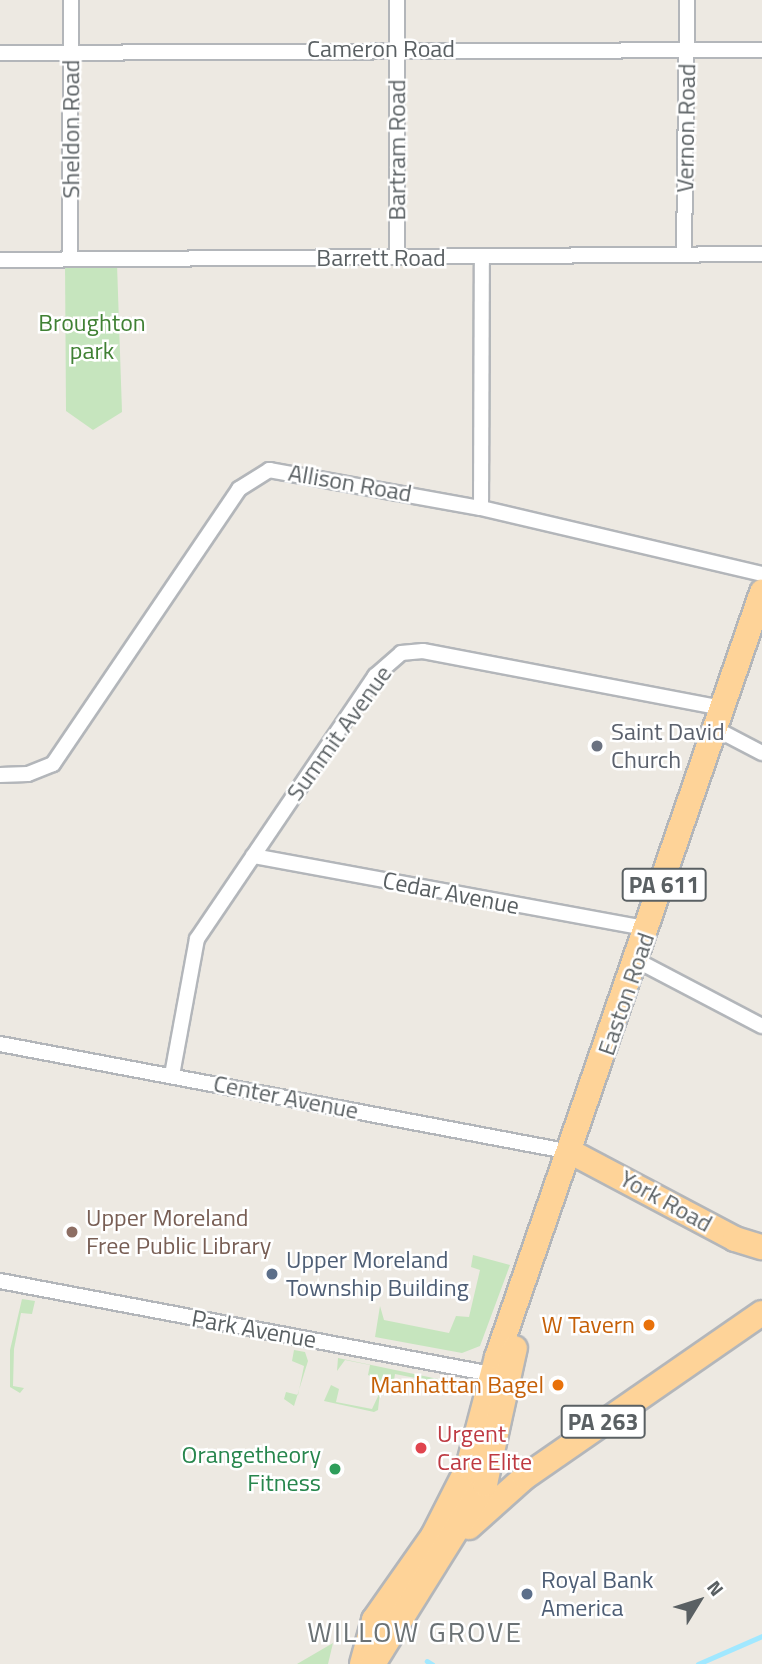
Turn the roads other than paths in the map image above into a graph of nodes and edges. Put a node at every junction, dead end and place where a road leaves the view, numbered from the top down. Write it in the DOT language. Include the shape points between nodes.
graph roads {
  1 [pos="71,0"];
  2 [pos="397,0"];
  3 [pos="687,0"];
  4 [pos="396,48"];
  5 [pos="687,50"];
  6 [pos="762,50"];
  7 [pos="0,53"];
  8 [pos="72,53"];
  9 [pos="762,254"];
  10 [pos="684,255"];
  11 [pos="397,257"];
  12 [pos="70,258"];
  13 [pos="482,258"];
  14 [pos="0,260"];
  15 [pos="481,508"];
  16 [pos="762,574"];
  17 [pos="762,592"];
  18 [pos="719,719"];
  19 [pos="762,753"];
  20 [pos="0,775"];
  21 [pos="253,856"];
  22 [pos="649,929"];
  23 [pos="638,961"];
  24 [pos="762,1026"];
  25 [pos="0,1044"];
  26 [pos="172,1074"];
  27 [pos="571,1152"];
  28 [pos="762,1247"];
  29 [pos="0,1281"];
  30 [pos="761,1315"];
  31 [pos="500,1376"];
  32 [pos="454,1542"];
  33 [pos="362,1664"];
  34 [pos="373,1664"];
  1 -- 8 [label="street, Sheldon Road"];
  2 -- 4 [label="street, Bartram Road"];
  3 -- 5 [label="street, Vernon Road"];
  4 -- 5 [label="street, Cameron Road"];
  4 -- 8 [label="street, Cameron Road"];
  4 -- 11 [label="street, Bartram Road"];
  5 -- 6 [label="street, Cameron Road"];
  5 -- 10 [label="street, Vernon Road"];
  7 -- 8 [label="street, Cameron Road"];
  8 -- 12 [label="street, Sheldon Road"];
  9 -- 10 [label="street, Barrett Road"];
  10 -- 13 [label="street, Barrett Road"];
  11 -- 12 [label="street, Barrett Road"];
  11 -- 13 [label="street, Barrett Road"];
  12 -- 14 [label="street, Barrett Road"];
  13 -- 15 [label="street"];
  15 -- 16 [label="street, Allison Road"];
  15 -- 20 [label="street, Allison Road" via="289,470 251,478 53,764 28,774"];
  17 -- 18 [label="highway, Easton Road / PA 611"];
  18 -- 19 [label="street, Summit Avenue"];
  18 -- 21 [label="street, Summit Avenue" via="423,651 401,653 375,676"];
  18 -- 22 [label="highway, Easton Road / PA 611"];
  21 -- 22 [label="street, Cedar Avenue"];
  21 -- 26 [label="street, Summit Avenue" via="197,939"];
  22 -- 23 [label="highway, Easton Road / PA 611"];
  23 -- 24 [label="street"];
  23 -- 27 [label="highway, Easton Road / PA 611"];
  25 -- 26 [label="street, Center Avenue"];
  26 -- 27 [label="street, Center Avenue"];
  27 -- 28 [label="highway, York Road" via="735,1239"];
  27 -- 31 [label="highway, Easton Road / PA 611" via="539,1235"];
  29 -- 31 [label="street, Park Avenue"];
  30 -- 32 [label="highway, PA 263" via="525,1478"];
  31 -- 32 [label="highway, Easton Road / PA 611" via="485,1484"];
  31 -- 33 [label="highway, Easton Road / PA 611" via="468,1468 433,1536 374,1620"];
  32 -- 34 [label="highway, Easton Road / PA 611" via="389,1630"];
}
